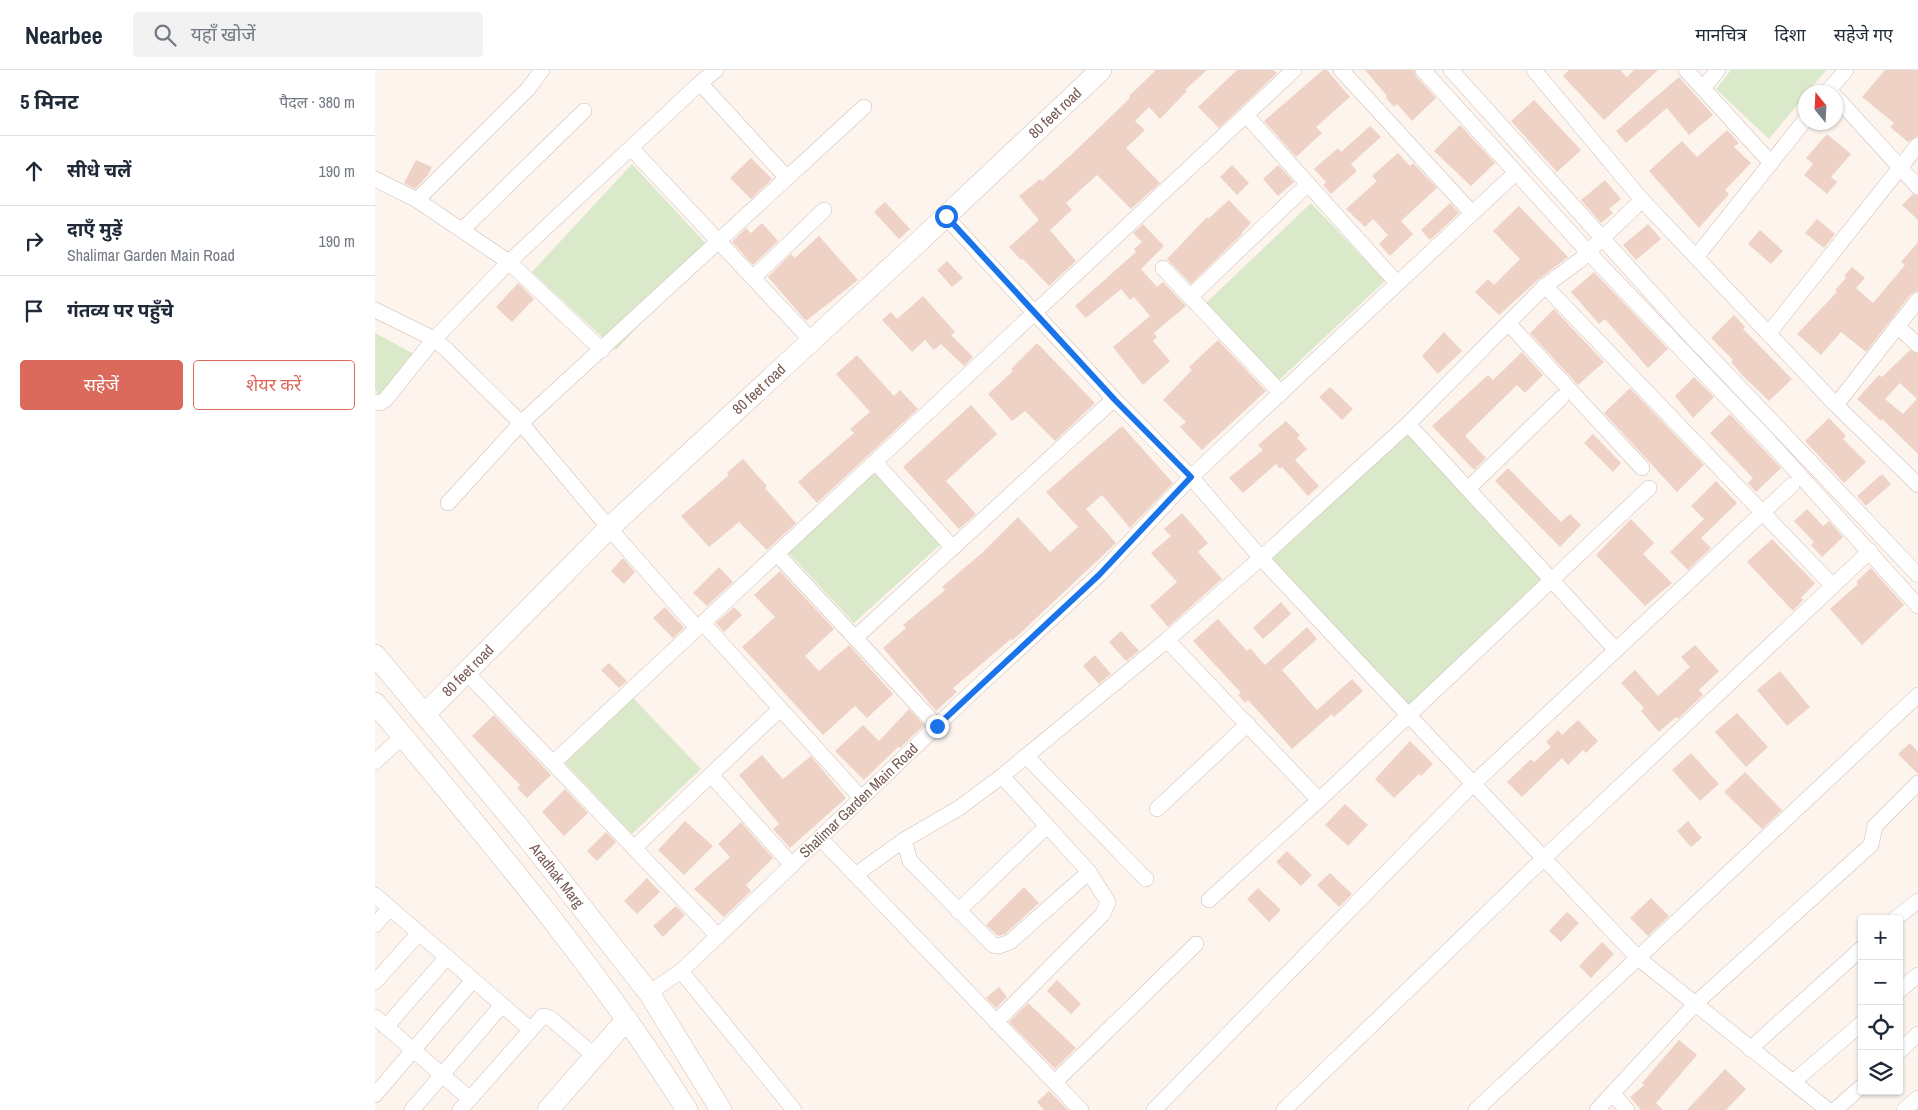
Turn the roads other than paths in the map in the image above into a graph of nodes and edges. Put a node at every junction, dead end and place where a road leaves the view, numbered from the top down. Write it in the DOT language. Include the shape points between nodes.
graph roads {
  1 [pos="542,70"];
  2 [pos="715,70"];
  3 [pos="1101,70"];
  4 [pos="1294,70"];
  5 [pos="1341,70"];
  6 [pos="1423,70"];
  7 [pos="1451,70"];
  8 [pos="1534,70"];
  9 [pos="1686,70"];
  10 [pos="1718,70"];
  11 [pos="1846,70"];
  12 [pos="700,83"];
  13 [pos="1836,85"];
  14 [pos="1703,88"];
  15 [pos="1843,106"];
  16 [pos="864,107"];
  17 [pos="584,111"];
  18 [pos="1246,115"];
  19 [pos="1798,129"];
  20 [pos="1918,145"];
  21 [pos="631,148"];
  22 [pos="1771,163"];
  23 [pos="1900,168"];
  24 [pos="375,178"];
  25 [pos="787,178"];
  26 [pos="1509,179"];
  27 [pos="1308,184"];
  28 [pos="1918,187"];
  29 [pos="417,200"];
  30 [pos="1643,200"];
  31 [pos="824,210"];
  32 [pos="1473,213"];
  33 [pos="946,216"];
  34 [pos="462,230"];
  35 [pos="1603,238"];
  36 [pos="719,242"];
  37 [pos="1589,251"];
  38 [pos="1697,256"];
  39 [pos="509,262"];
  40 [pos="1163,268"];
  41 [pos="753,278"];
  42 [pos="1397,283"];
  43 [pos="1545,286"];
  44 [pos="1190,297"];
  45 [pos="1918,300"];
  46 [pos="375,310"];
  47 [pos="1035,313"];
  48 [pos="1508,323"];
  49 [pos="1897,326"];
  50 [pos="1769,333"];
  51 [pos="434,339"];
  52 [pos="812,341"];
  53 [pos="1918,345"];
  54 [pos="602,350"];
  55 [pos="1281,393"];
  56 [pos="1561,398"];
  57 [pos="1114,399"];
  58 [pos="375,402"];
  59 [pos="1836,405"];
  60 [pos="521,423"];
  61 [pos="1407,424"];
  62 [pos="875,462"];
  63 [pos="1642,468"];
  64 [pos="1191,477"];
  65 [pos="1792,485"];
  66 [pos="1918,485"];
  67 [pos="1649,488"];
  68 [pos="1468,490"];
  69 [pos="448,503"];
  70 [pos="1762,513"];
  71 [pos="609,528"];
  72 [pos="953,548"];
  73 [pos="1870,551"];
  74 [pos="777,554"];
  75 [pos="1261,558"];
  76 [pos="1918,575"];
  77 [pos="1552,580"];
  78 [pos="1833,586"];
  79 [pos="1918,606"];
  80 [pos="700,625"];
  81 [pos="855,638"];
  82 [pos="1167,640"];
  83 [pos="1616,650"];
  84 [pos="375,655"];
  85 [pos="466,672"];
  86 [pos="1918,694"];
  87 [pos="375,703"];
  88 [pos="780,710"];
  89 [pos="425,714"];
  90 [pos="1409,715"];
  91 [pos="1248,724"];
  92 [pos="937,726"];
  93 [pos="403,736"];
  94 [pos="1026,756"];
  95 [pos="375,762"];
  96 [pos="553,763"];
  97 [pos="711,775"];
  98 [pos="1002,776"];
  99 [pos="1918,783"];
  100 [pos="1473,784"];
  101 [pos="861,798"];
  102 [pos="1319,800"];
  103 [pos="1157,809"];
  104 [pos="1046,827"];
  105 [pos="820,838"];
  106 [pos="904,840"];
  107 [pos="634,848"];
  108 [pos="1544,858"];
  109 [pos="792,865"];
  110 [pos="1089,872"];
  111 [pos="855,875"];
  112 [pos="1146,879"];
  113 [pos="375,895"];
  114 [pos="1209,900"];
  115 [pos="1918,902"];
  116 [pos="390,908"];
  117 [pos="958,911"];
  118 [pos="1900,915"];
  119 [pos="375,925"];
  120 [pos="419,933"];
  121 [pos="719,936"];
  122 [pos="1196,944"];
  123 [pos="1858,952"];
  124 [pos="447,957"];
  125 [pos="1638,958"];
  126 [pos="681,971"];
  127 [pos="1918,975"];
  128 [pos="473,980"];
  129 [pos="375,982"];
  130 [pos="1903,988"];
  131 [pos="649,993"];
  132 [pos="1696,1003"];
  133 [pos="502,1005"];
  134 [pos="627,1019"];
  135 [pos="381,1022"];
  136 [pos="996,1022"];
  137 [pos="1858,1026"];
  138 [pos="530,1029"];
  139 [pos="1918,1034"];
  140 [pos="1750,1049"];
  141 [pos="414,1050"];
  142 [pos="1901,1050"];
  143 [pos="595,1056"];
  144 [pos="442,1075"];
  145 [pos="1055,1082"];
  146 [pos="1793,1082"];
  147 [pos="377,1088"];
  148 [pos="1858,1090"];
  149 [pos="1613,1094"];
  150 [pos="1918,1098"];
  151 [pos="465,1104"];
  152 [pos="412,1110"];
  153 [pos="548,1110"];
  154 [pos="687,1110"];
  155 [pos="721,1110"];
  156 [pos="795,1110"];
  157 [pos="1081,1110"];
  158 [pos="1154,1110"];
  159 [pos="1284,1110"];
  160 [pos="1476,1110"];
  161 [pos="1597,1110"];
  162 [pos="1627,1110"];
  163 [pos="1828,1110"];
  164 [pos="1835,1110"];
  165 [pos="1904,1110"];
  1 -- 29 [label="street" via="528,89"];
  2 -- 12 [label="street"];
  3 -- 33 [label="main road, 80 feet road"];
  4 -- 18 [label="street"];
  5 -- 32 [label="street"];
  6 -- 37 [label="street"];
  7 -- 35 [label="street"];
  8 -- 30 [label="street"];
  9 -- 14 [label="street"];
  10 -- 14 [label="street"];
  11 -- 13 [label="street"];
  12 -- 21 [label="street"];
  12 -- 25 [label="street"];
  14 -- 22 [label="street"];
  15 -- 23 [label="street"];
  16 -- 25 [label="street"];
  17 -- 34 [label="street"];
  18 -- 27 [label="street"];
  18 -- 47 [label="street"];
  19 -- 22 [label="street"];
  20 -- 23 [label="street"];
  21 -- 36 [label="street"];
  21 -- 39 [label="street"];
  22 -- 38 [label="street"];
  23 -- 28 [label="street"];
  23 -- 50 [label="street"];
  24 -- 29 [label="street"];
  25 -- 36 [label="street"];
  26 -- 32 [label="street, Shalimar Garden Main Road"];
  27 -- 42 [label="street"];
  27 -- 44 [label="street"];
  29 -- 34 [label="street"];
  30 -- 35 [label="street"];
  30 -- 38 [label="street"];
  31 -- 41 [label="street"];
  32 -- 42 [label="street, Shalimar Garden Main Road"];
  33 -- 47 [label="street"];
  33 -- 52 [label="main road, 80 feet road"];
  34 -- 39 [label="street"];
  35 -- 37 [label="street"];
  35 -- 76 [label="street" via="1692,337"];
  36 -- 41 [label="street"];
  36 -- 54 [label="street"];
  37 -- 43 [label="street"];
  37 -- 73 [label="street"];
  38 -- 50 [label="street"];
  39 -- 51 [label="street"];
  39 -- 54 [label="street"];
  40 -- 44 [label="street"];
  41 -- 52 [label="street"];
  42 -- 55 [label="street, Shalimar Garden Main Road"];
  43 -- 48 [label="street"];
  43 -- 70 [label="street"];
  44 -- 55 [label="street"];
  45 -- 49 [label="street"];
  46 -- 51 [label="street"];
  47 -- 57 [label="street"];
  47 -- 62 [label="street"];
  48 -- 61 [label="street"];
  48 -- 63 [label="street"];
  49 -- 53 [label="street"];
  49 -- 59 [label="street"];
  50 -- 59 [label="street"];
  51 -- 58 [label="street" via="386,399"];
  51 -- 60 [label="street"];
  52 -- 71 [label="main road, 80 feet road"];
  54 -- 60 [label="street"];
  55 -- 64 [label="street, Shalimar Garden Main Road"];
  56 -- 68 [label="street"];
  57 -- 64 [label="street"];
  57 -- 72 [label="street"];
  59 -- 66 [label="street"];
  60 -- 69 [label="street"];
  60 -- 71 [label="street"];
  61 -- 68 [label="street"];
  61 -- 75 [label="street"];
  62 -- 72 [label="street"];
  62 -- 74 [label="street"];
  64 -- 75 [label="street"];
  64 -- 92 [label="street, Shalimar Garden Main Road" via="1099,575"];
  65 -- 70 [label="street"];
  67 -- 77 [label="street"];
  68 -- 77 [label="street"];
  70 -- 78 [label="street"];
  70 -- 83 [label="street"];
  71 -- 80 [label="street"];
  71 -- 85 [label="main road, 80 feet road"];
  72 -- 81 [label="street"];
  73 -- 78 [label="street"];
  73 -- 79 [label="street"];
  74 -- 80 [label="street"];
  74 -- 81 [label="street"];
  75 -- 82 [label="street"];
  75 -- 90 [label="street"];
  77 -- 83 [label="street"];
  77 -- 90 [label="street"];
  78 -- 108 [label="street"];
  80 -- 88 [label="street"];
  80 -- 96 [label="street"];
  81 -- 92 [label="street"];
  82 -- 91 [label="street"];
  82 -- 94 [label="street"];
  83 -- 100 [label="street"];
  84 -- 89 [label="main road, Aradhak Marg"];
  85 -- 89 [label="main road, 80 feet road"];
  85 -- 96 [label="street"];
  86 -- 125 [label="street"];
  87 -- 93 [label="main road"];
  88 -- 97 [label="street"];
  88 -- 101 [label="street"];
  89 -- 131 [label="main road, Aradhak Marg"];
  90 -- 100 [label="street"];
  90 -- 102 [label="street"];
  91 -- 102 [label="street"];
  91 -- 103 [label="street"];
  92 -- 101 [label="street, Shalimar Garden Main Road"];
  93 -- 95 [label="street"];
  93 -- 134 [label="main road"];
  94 -- 98 [label="street"];
  94 -- 112 [label="street"];
  96 -- 107 [label="street"];
  97 -- 107 [label="street"];
  97 -- 109 [label="street"];
  98 -- 104 [label="street"];
  98 -- 106 [label="street" via="959,808"];
  99 -- 132 [label="street" via="1875,826 1871,845"];
  100 -- 108 [label="street"];
  100 -- 158 [label="street"];
  101 -- 105 [label="street, Shalimar Garden Main Road"];
  102 -- 114 [label="street"];
  104 -- 110 [label="street"];
  104 -- 117 [label="street"];
  105 -- 109 [label="street, Shalimar Garden Main Road"];
  105 -- 111 [label="street"];
  106 -- 111 [label="street"];
  106 -- 117 [label="street" via="910,861"];
  107 -- 121 [label="street"];
  108 -- 125 [label="street"];
  108 -- 159 [label="street"];
  109 -- 121 [label="street, Shalimar Garden Main Road"];
  110 -- 117 [label="street" via="1003,945 993,945"];
  110 -- 136 [label="street" via="1108,902 1103,914"];
  111 -- 136 [label="street"];
  113 -- 116 [label="street"];
  115 -- 118 [label="street"];
  116 -- 119 [label="street"];
  116 -- 120 [label="street"];
  120 -- 124 [label="street"];
  120 -- 129 [label="street"];
  121 -- 126 [label="street, Shalimar Garden Main Road"];
  122 -- 145 [label="street"];
  123 -- 140 [label="street"];
  124 -- 128 [label="street"];
  124 -- 135 [label="street"];
  125 -- 132 [label="street"];
  125 -- 160 [label="street"];
  126 -- 131 [label="street, Shalimar Garden Main Road"];
  126 -- 156 [label="street"];
  127 -- 130 [label="street"];
  128 -- 133 [label="street"];
  128 -- 141 [label="street"];
  131 -- 155 [label="main road, Aradhak Marg"];
  132 -- 140 [label="street"];
  132 -- 149 [label="street"];
  133 -- 138 [label="street"];
  133 -- 144 [label="street"];
  134 -- 143 [label="main road"];
  134 -- 154 [label="main road"];
  135 -- 141 [label="street"];
  136 -- 145 [label="street"];
  137 -- 146 [label="street"];
  138 -- 143 [label="street" via="539,1018 547,1016"];
  138 -- 151 [label="street"];
  139 -- 142 [label="street"];
  140 -- 146 [label="street"];
  141 -- 144 [label="street"];
  141 -- 147 [label="street"];
  143 -- 153 [label="main road"];
  144 -- 151 [label="street"];
  144 -- 152 [label="street"];
  145 -- 157 [label="street"];
  146 -- 163 [label="street"];
  148 -- 164 [label="street"];
  149 -- 161 [label="street"];
  149 -- 162 [label="street"];
  150 -- 165 [label="street"];
}
